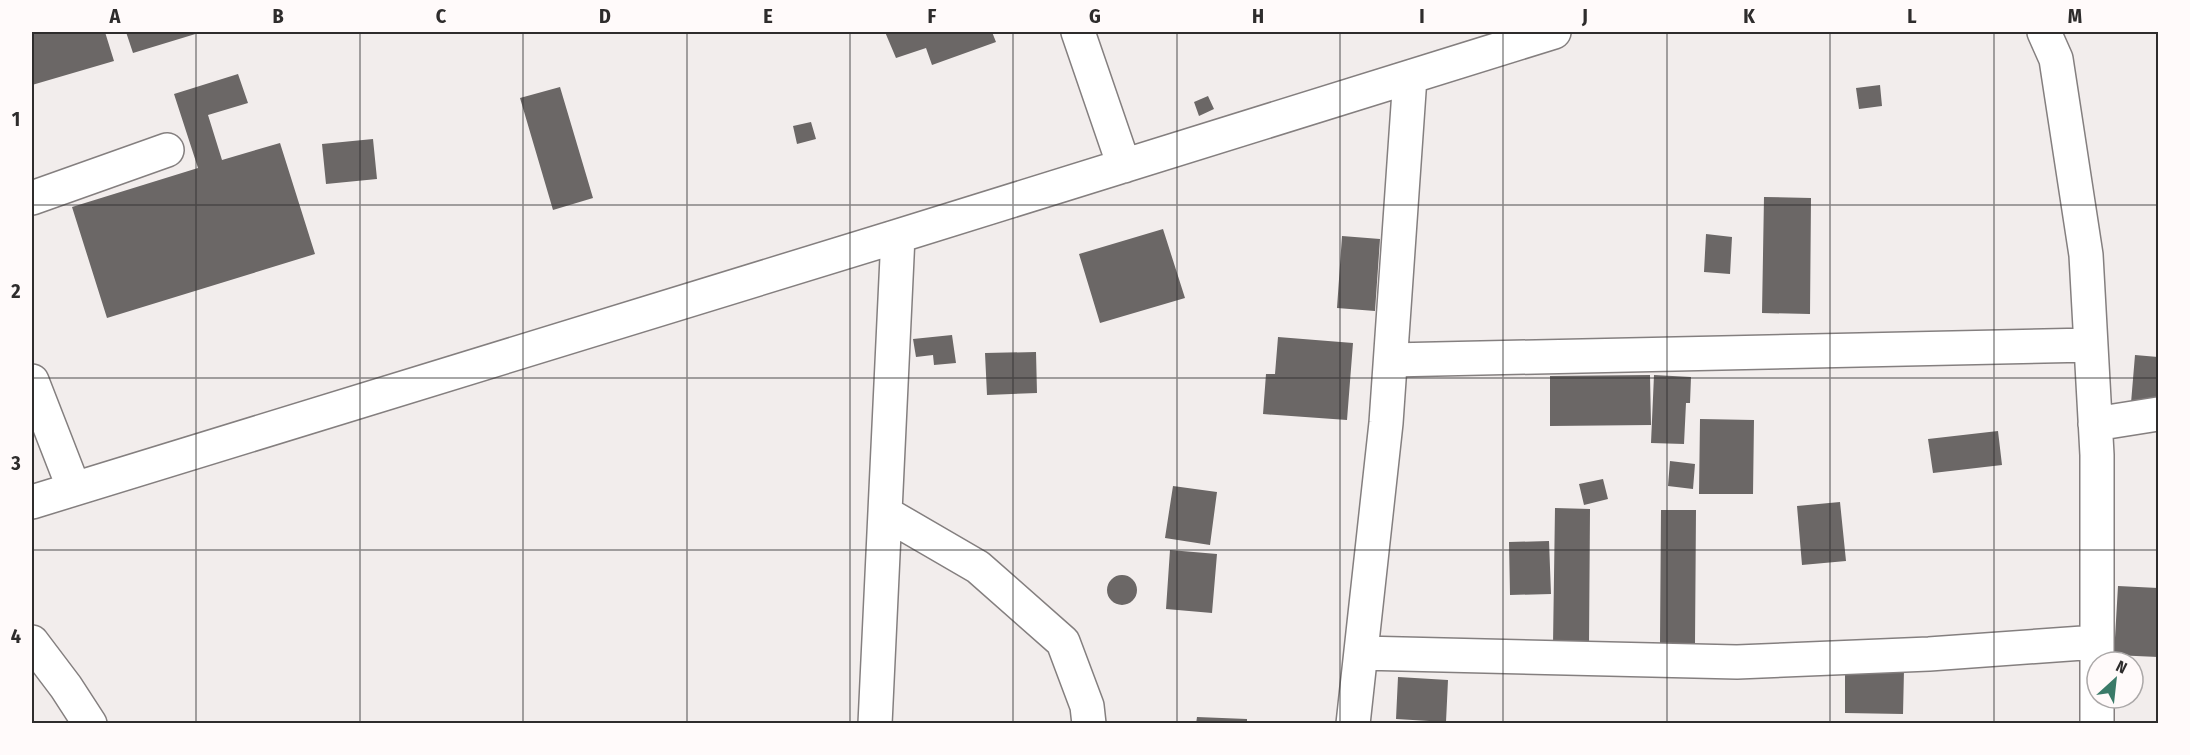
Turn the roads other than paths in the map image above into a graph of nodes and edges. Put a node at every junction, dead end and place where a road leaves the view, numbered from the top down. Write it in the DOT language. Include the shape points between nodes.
graph roads {
  1 [pos="1078,32"];
  2 [pos="1554,32"];
  3 [pos="2044,32"];
  4 [pos="1410,77"];
  5 [pos="166,150"];
  6 [pos="1124,166"];
  7 [pos="32,198"];
  8 [pos="898,236"];
  9 [pos="2091,345"];
  10 [pos="1391,360"];
  11 [pos="32,381"];
  12 [pos="2158,414"];
  13 [pos="2095,424"];
  14 [pos="74,489"];
  15 [pos="32,502"];
  16 [pos="885,513"];
  17 [pos="32,642"];
  18 [pos="2097,642"];
  19 [pos="1361,653"];
  20 [pos="90,723"];
  21 [pos="875,723"];
  22 [pos="1089,723"];
  23 [pos="1353,723"];
  24 [pos="2097,723"];
  1 -- 6 [label="street"];
  2 -- 4 [label="street"];
  3 -- 9 [label="street" via="2056,58 2086,255"];
  4 -- 6 [label="street"];
  4 -- 10 [label="street"];
  5 -- 7 [label="street"];
  6 -- 8 [label="street"];
  8 -- 14 [label="street"];
  8 -- 16 [label="street"];
  9 -- 10 [label="street"];
  9 -- 13 [label="street"];
  10 -- 19 [label="street"];
  11 -- 14 [label="street"];
  12 -- 13 [label="street"];
  13 -- 18 [label="street"];
  14 -- 15 [label="street"];
  16 -- 21 [label="street"];
  16 -- 22 [label="street" via="978,567 1063,642 1087,706"];
  17 -- 20 [label="street"];
  18 -- 19 [label="street" via="1737,663"];
  18 -- 24 [label="street"];
  19 -- 23 [label="street"];
}
